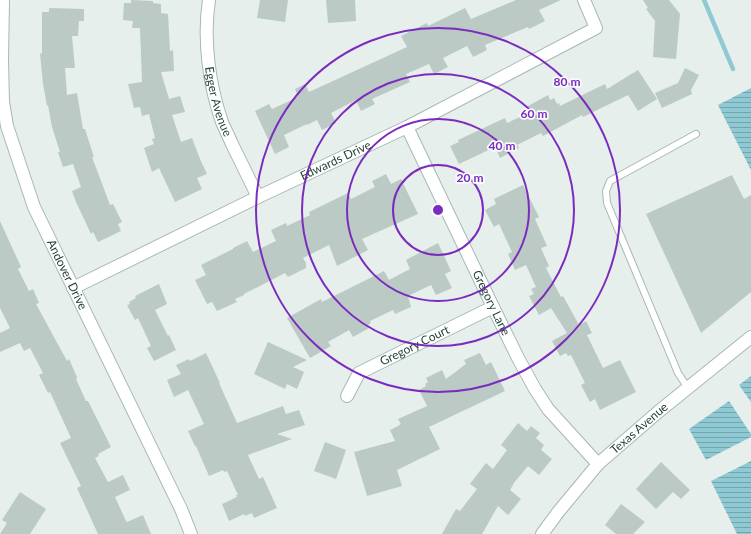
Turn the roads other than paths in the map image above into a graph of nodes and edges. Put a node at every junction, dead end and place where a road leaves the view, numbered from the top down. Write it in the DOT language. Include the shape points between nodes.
graph roads {
  1 [pos="3,0"];
  2 [pos="209,0"];
  3 [pos="584,0"];
  4 [pos="407,128"];
  5 [pos="696,134"];
  6 [pos="258,197"];
  7 [pos="74,288"];
  8 [pos="493,307"];
  9 [pos="751,337"];
  10 [pos="688,388"];
  11 [pos="346,396"];
  12 [pos="598,464"];
  13 [pos="191,534"];
  14 [pos="542,534"];
  1 -- 7 [label="street, Andover Drive" via="3,102 7,126 34,207"];
  2 -- 6 [label="street, Egger Avenue" via="206,39 212,85 222,122"];
  3 -- 4 [label="street, Edwards Drive" via="596,28"];
  4 -- 6 [label="street, Edwards Drive"];
  4 -- 8 [label="street, Gregory Lane"];
  5 -- 10 [label="lane" via="610,181 606,191 607,203 678,373"];
  6 -- 7 [label="street, Edwards Drive"];
  7 -- 13 [label="street, Andover Drive"];
  8 -- 11 [label="street, Gregory Court" via="359,373"];
  8 -- 12 [label="street, Gregory Lane" via="518,358 548,409"];
  9 -- 10 [label="street, Texas Avenue"];
  10 -- 12 [label="street, Texas Avenue"];
  12 -- 14 [label="street, Texas Avenue"];
}
